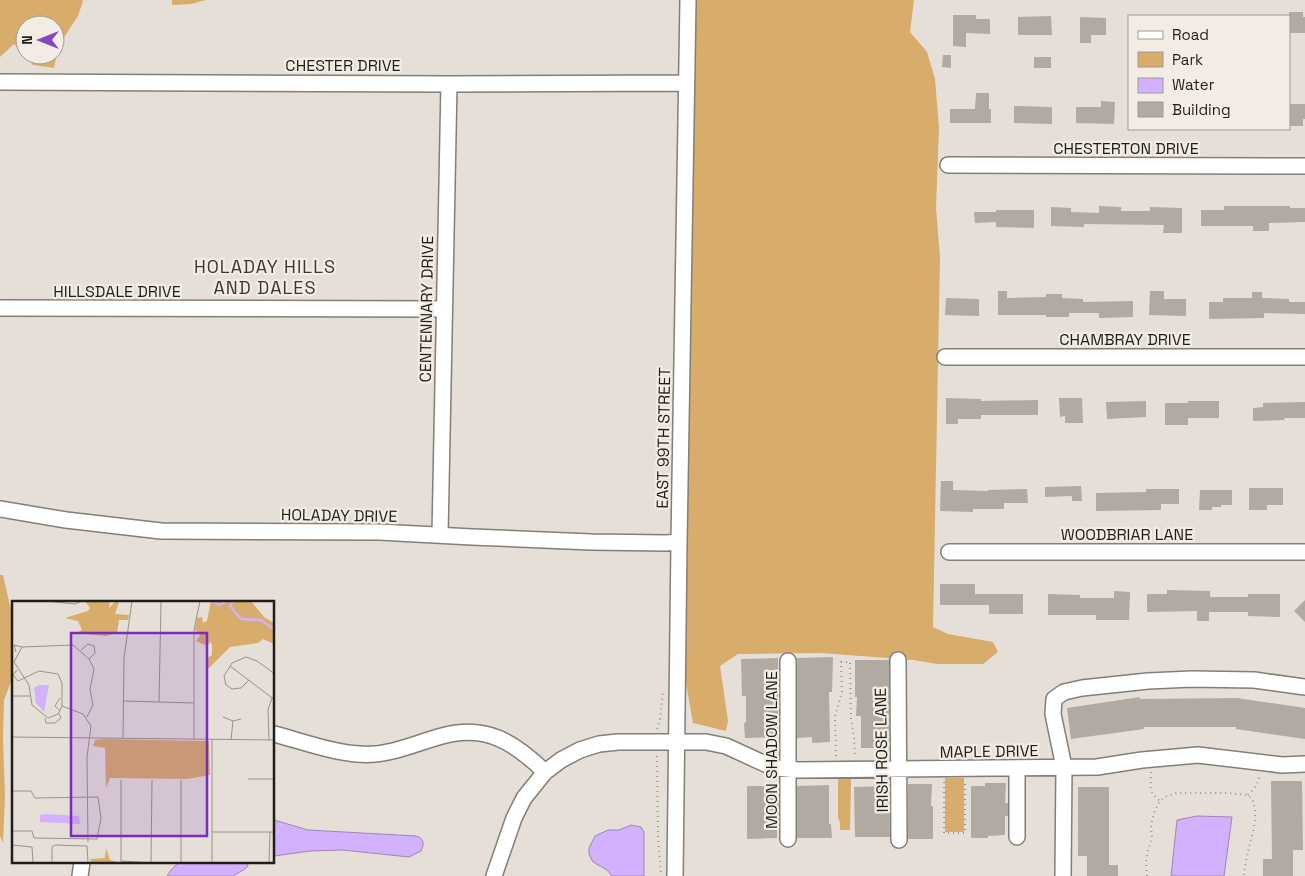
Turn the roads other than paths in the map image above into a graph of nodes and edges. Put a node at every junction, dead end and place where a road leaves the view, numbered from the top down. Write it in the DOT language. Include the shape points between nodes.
graph roads {
  1 [pos="688,0"];
  2 [pos="0,82"];
  3 [pos="686,83"];
  4 [pos="449,84"];
  5 [pos="948,165"];
  6 [pos="1305,166"];
  7 [pos="0,308"];
  8 [pos="444,309"];
  9 [pos="945,357"];
  10 [pos="1305,357"];
  11 [pos="0,509"];
  12 [pos="440,535"];
  13 [pos="679,542"];
  14 [pos="949,552"];
  15 [pos="1305,552"];
  16 [pos="898,660"];
  17 [pos="788,661"];
  18 [pos="1305,688"];
  19 [pos="275,734"];
  20 [pos="677,741"];
  21 [pos="1305,764"];
  22 [pos="1064,767"];
  23 [pos="1017,768"];
  24 [pos="788,769"];
  25 [pos="899,769"];
  26 [pos="544,772"];
  27 [pos="1017,837"];
  28 [pos="788,839"];
  29 [pos="899,840"];
  30 [pos="494,876"];
  31 [pos="675,876"];
  32 [pos="1063,876"];
  1 -- 3 [label="street, EAST 99TH STREET"];
  2 -- 4 [label="street, CHESTER DRIVE"];
  3 -- 4 [label="street, CHESTER DRIVE"];
  3 -- 13 [label="street, EAST 99TH STREET"];
  4 -- 8 [label="street, CENTENNARY DRIVE"];
  5 -- 6 [label="street, CHESTERTON DRIVE"];
  7 -- 8 [label="street, HILLSDALE DRIVE"];
  8 -- 12 [label="street, CENTENNARY DRIVE"];
  9 -- 10 [label="street, CHAMBRAY DRIVE"];
  11 -- 12 [label="street, HOLADAY DRIVE" via="160,531"];
  12 -- 13 [label="street, HOLADAY DRIVE" via="591,542"];
  13 -- 20 [label="street, EAST 99TH STREET"];
  14 -- 15 [label="street, WOODBRIAR LANE"];
  16 -- 25 [label="street, IRISH ROSE LANE"];
  17 -- 24 [label="street, MOON SHADOW LANE"];
  18 -- 22 [label="street" via="1254,680 1192,679 1064,692 1054,699 1053,714"];
  19 -- 26 [label="street" via="364,754 393,752 448,734 477,733 510,743"];
  20 -- 24 [label="street, MAPLE DRIVE" via="726,746 774,768"];
  20 -- 26 [label="street, MAPLE DRIVE" via="599,744 570,754"];
  20 -- 31 [label="street, EAST 99TH STREET"];
  21 -- 22 [label="street, MAPLE DRIVE" via="1282,765 1198,755 1097,767"];
  22 -- 23 [label="street, MAPLE DRIVE"];
  22 -- 32 [label="street"];
  23 -- 25 [label="street, MAPLE DRIVE"];
  23 -- 27 [label="street"];
  24 -- 25 [label="street, MAPLE DRIVE"];
  24 -- 28 [label="street, MOON SHADOW LANE"];
  25 -- 29 [label="street, IRISH ROSE LANE"];
  26 -- 30 [label="street, MAPLE DRIVE" via="519,807"];
}
